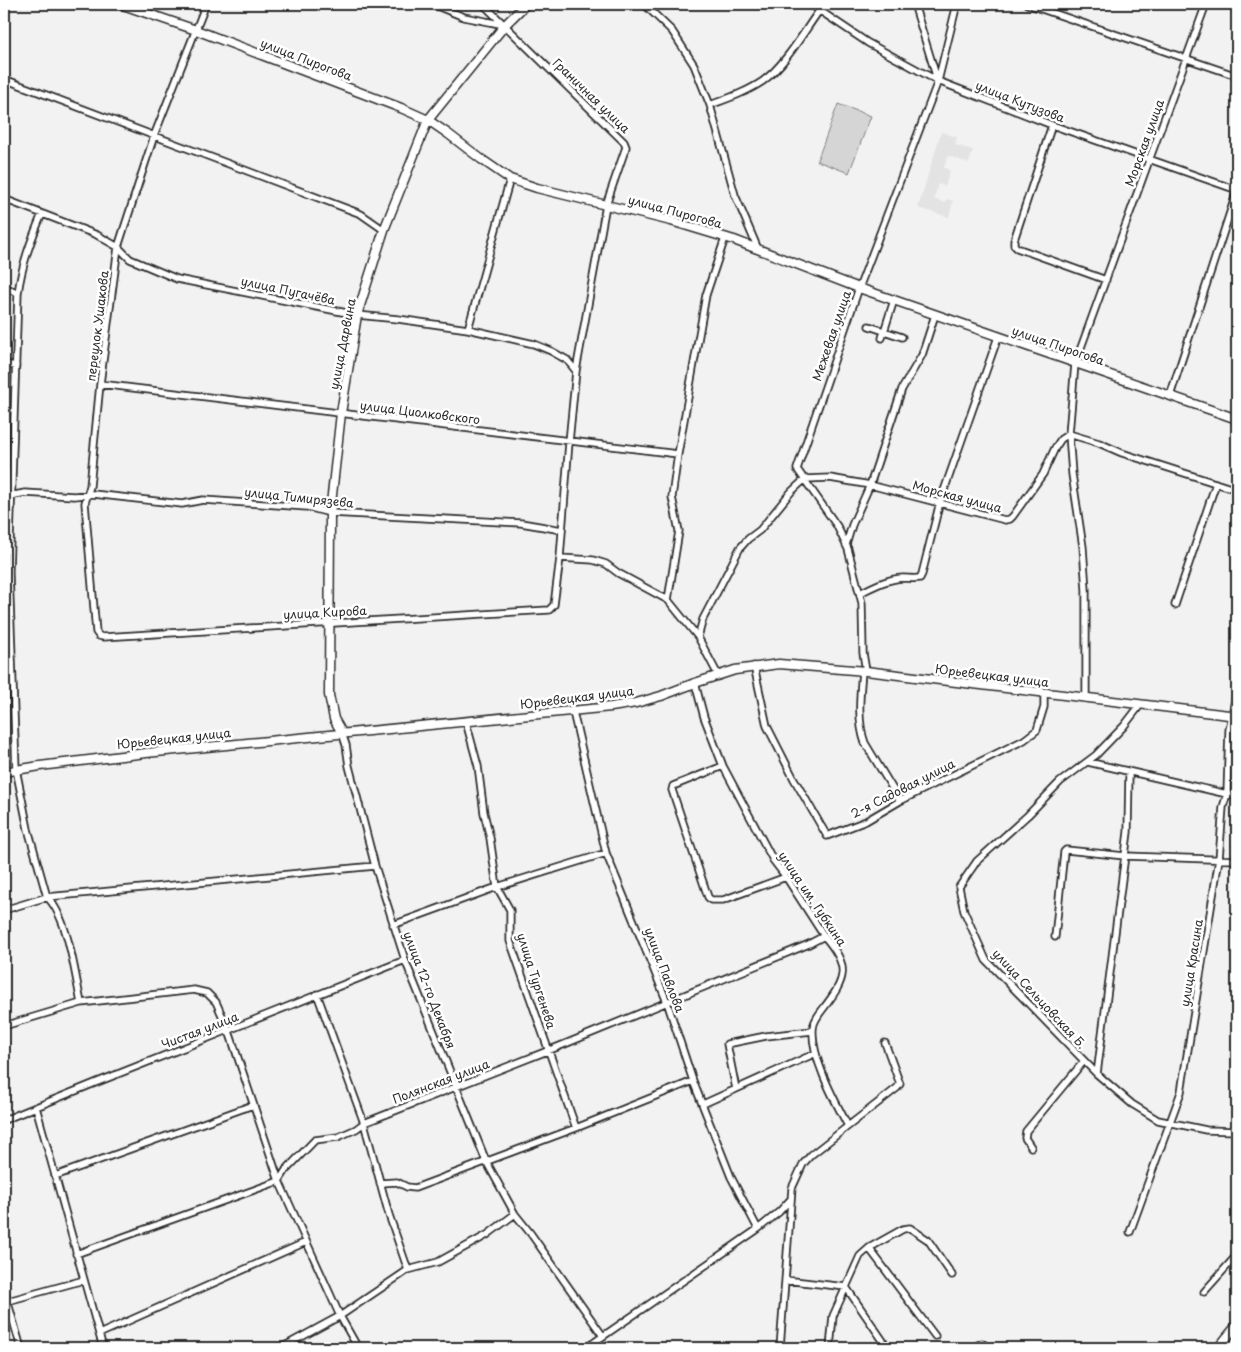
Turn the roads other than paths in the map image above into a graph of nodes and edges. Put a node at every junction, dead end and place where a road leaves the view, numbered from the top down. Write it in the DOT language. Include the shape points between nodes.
graph roads {
  1 [pos="120,4"];
  2 [pos="206,4"];
  3 [pos="432,4"];
  4 [pos="483,4"];
  5 [pos="526,4"];
  6 [pos="644,4"];
  7 [pos="810,4"];
  8 [pos="914,4"];
  9 [pos="957,4"];
  10 [pos="1027,4"];
  11 [pos="1206,4"];
  12 [pos="818,11"];
  13 [pos="505,26"];
  14 [pos="196,30"];
  15 [pos="1187,58"];
  16 [pos="1237,76"];
  17 [pos="4,79"];
  18 [pos="938,81"];
  19 [pos="710,105"];
  20 [pos="428,120"];
  21 [pos="1052,125"];
  22 [pos="154,136"];
  23 [pos="1149,160"];
  24 [pos="510,179"];
  25 [pos="1237,191"];
  26 [pos="4,199"];
  27 [pos="606,205"];
  28 [pos="42,214"];
  29 [pos="384,230"];
  30 [pos="724,238"];
  31 [pos="118,247"];
  32 [pos="758,249"];
  33 [pos="1106,280"];
  34 [pos="4,287"];
  35 [pos="859,288"];
  36 [pos="18,292"];
  37 [pos="894,300"];
  38 [pos="358,315"];
  39 [pos="936,315"];
  40 [pos="869,326"];
  41 [pos="468,329"];
  42 [pos="884,331"];
  43 [pos="902,337"];
  44 [pos="998,337"];
  45 [pos="882,338"];
  46 [pos="4,364"];
  47 [pos="1076,364"];
  48 [pos="16,366"];
  49 [pos="576,371"];
  50 [pos="100,384"];
  51 [pos="1170,396"];
  52 [pos="341,413"];
  53 [pos="1237,419"];
  54 [pos="1069,434"];
  55 [pos="568,442"];
  56 [pos="678,454"];
  57 [pos="805,480"];
  58 [pos="1216,483"];
  59 [pos="870,485"];
  60 [pos="1237,490"];
  61 [pos="88,495"];
  62 [pos="12,496"];
  63 [pos="4,497"];
  64 [pos="940,502"];
  65 [pos="330,513"];
  66 [pos="562,530"];
  67 [pos="846,545"];
  68 [pos="560,558"];
  69 [pos="860,592"];
  70 [pos="668,600"];
  71 [pos="1175,606"];
  72 [pos="328,623"];
  73 [pos="99,636"];
  74 [pos="698,637"];
  75 [pos="754,666"];
  76 [pos="864,671"];
  77 [pos="12,672"];
  78 [pos="4,674"];
  79 [pos="718,675"];
  80 [pos="695,683"];
  81 [pos="1237,690"];
  82 [pos="1044,693"];
  83 [pos="1086,698"];
  84 [pos="1141,704"];
  85 [pos="573,712"];
  86 [pos="1235,716"];
  87 [pos="466,722"];
  88 [pos="342,733"];
  89 [pos="1088,762"];
  90 [pos="723,766"];
  91 [pos="16,769"];
  92 [pos="4,772"];
  93 [pos="1129,772"];
  94 [pos="1227,794"];
  95 [pos="1237,796"];
  96 [pos="900,801"];
  97 [pos="606,853"];
  98 [pos="1125,856"];
  99 [pos="1219,858"];
  100 [pos="1237,860"];
  101 [pos="375,866"];
  102 [pos="786,877"];
  103 [pos="497,887"];
  104 [pos="47,896"];
  105 [pos="4,910"];
  106 [pos="394,925"];
  107 [pos="824,936"];
  108 [pos="1055,938"];
  109 [pos="405,960"];
  110 [pos="317,994"];
  111 [pos="667,1002"];
  112 [pos="81,1004"];
  113 [pos="4,1026"];
  114 [pos="229,1031"];
  115 [pos="812,1031"];
  116 [pos="885,1043"];
  117 [pos="548,1051"];
  118 [pos="816,1053"];
  119 [pos="1084,1061"];
  120 [pos="1097,1074"];
  121 [pos="693,1081"];
  122 [pos="456,1087"];
  123 [pos="736,1089"];
  124 [pos="253,1104"];
  125 [pos="703,1104"];
  126 [pos="36,1107"];
  127 [pos="4,1120"];
  128 [pos="364,1123"];
  129 [pos="1169,1124"];
  130 [pos="848,1126"];
  131 [pos="576,1128"];
  132 [pos="1237,1131"];
  133 [pos="1031,1147"];
  134 [pos="486,1162"];
  135 [pos="55,1176"];
  136 [pos="280,1181"];
  137 [pos="380,1183"];
  138 [pos="791,1198"];
  139 [pos="515,1214"];
  140 [pos="758,1229"];
  141 [pos="1130,1232"];
  142 [pos="306,1242"];
  143 [pos="869,1248"];
  144 [pos="76,1254"];
  145 [pos="1237,1255"];
  146 [pos="408,1270"];
  147 [pos="952,1275"];
  148 [pos="84,1280"];
  149 [pos="785,1280"];
  150 [pos="846,1287"];
  151 [pos="4,1289"];
  152 [pos="1204,1292"];
  153 [pos="5,1301"];
  154 [pos="340,1316"];
  155 [pos="1237,1325"];
  156 [pos="98,1334"];
  157 [pos="603,1336"];
  158 [pos="935,1336"];
  159 [pos="21,1348"];
  160 [pos="103,1348"];
  161 [pos="281,1348"];
  162 [pos="358,1348"];
  163 [pos="586,1348"];
  164 [pos="780,1348"];
  165 [pos="830,1348"];
  166 [pos="888,1348"];
  167 [pos="972,1348"];
  168 [pos="988,1348"];
  169 [pos="1218,1348"];
  1 -- 14 [label="street, улица Пирогова"];
  2 -- 14 [label="street, переулок Ушакова"];
  3 -- 13 [label="street" via="464,17"];
  4 -- 13 [label="street, Граничная улица"];
  5 -- 13 [label="street, улица Дарвина"];
  6 -- 19 [label="street" via="672,31 694,65"];
  7 -- 12 [label="street, улица Кутузова"];
  8 -- 18 [label="street"];
  9 -- 18 [label="street, Межевая улица"];
  10 -- 15 [label="street"];
  11 -- 15 [label="street, Морская улица"];
  12 -- 18 [label="street, улица Кутузова" via="868,44"];
  12 -- 19 [label="street" via="782,62 765,80 743,93"];
  13 -- 20 [label="street, улица Дарвина"];
  13 -- 27 [label="street, Граничная улица" via="626,144"];
  14 -- 20 [label="street, улица Пирогова"];
  14 -- 22 [label="street, переулок Ушакова"];
  15 -- 16 [label="street"];
  15 -- 23 [label="street, Морская улица"];
  17 -- 22 [label="street"];
  18 -- 21 [label="street, улица Кутузова"];
  18 -- 35 [label="street, Межевая улица"];
  19 -- 32 [label="street" via="735,195"];
  20 -- 24 [label="street, улица Пирогова"];
  20 -- 29 [label="street, улица Дарвина"];
  21 -- 23 [label="street, улица Кутузова"];
  21 -- 33 [label="street" via="1014,245"];
  22 -- 29 [label="street" via="361,214"];
  22 -- 31 [label="street, переулок Ушакова"];
  23 -- 25 [label="street, улица Кутузова"];
  23 -- 33 [label="street, Морская улица"];
  24 -- 27 [label="street, улица Пирогова"];
  24 -- 41 [label="street"];
  25 -- 51 [label="street"];
  26 -- 28 [label="street, улица Пугачёва"];
  27 -- 30 [label="street, улица Пирогова"];
  27 -- 49 [label="street, Граничная улица"];
  28 -- 31 [label="street, улица Пугачёва" via="97,235"];
  28 -- 36 [label="street" via="27,249"];
  29 -- 38 [label="street, улица Дарвина"];
  30 -- 32 [label="street, улица Пирогова"];
  30 -- 56 [label="street" via="706,295"];
  31 -- 38 [label="street, улица Пугачёва" via="130,259 177,279"];
  31 -- 50 [label="street, переулок Ушакова"];
  32 -- 35 [label="street, улица Пирогова"];
  33 -- 47 [label="street, Морская улица"];
  34 -- 36 [label="street"];
  35 -- 37 [label="street, улица Пирогова"];
  35 -- 57 [label="street, Межевая улица" via="798,469"];
  36 -- 48 [label="street"];
  37 -- 39 [label="street, улица Пирогова"];
  37 -- 42 [label="street"];
  38 -- 41 [label="street, улица Пугачёва"];
  38 -- 52 [label="street, улица Дарвина"];
  39 -- 44 [label="street, улица Пирогова"];
  39 -- 59 [label="street" via="922,355 902,389"];
  40 -- 42 [label="street"];
  41 -- 49 [label="street, улица Пугачёва" via="534,344 567,360"];
  42 -- 43 [label="street"];
  42 -- 45 [label="street"];
  44 -- 47 [label="street, улица Пирогова"];
  44 -- 64 [label="street"];
  46 -- 48 [label="street"];
  47 -- 51 [label="street, улица Пирогова"];
  47 -- 54 [label="street, Морская улица"];
  48 -- 62 [label="street"];
  49 -- 55 [label="street"];
  50 -- 52 [label="street, улица Циолковского"];
  50 -- 61 [label="street, переулок Ушакова"];
  51 -- 53 [label="street, улица Пирогова"];
  52 -- 55 [label="street, улица Циолковского"];
  52 -- 65 [label="street, улица Дарвина"];
  54 -- 58 [label="street"];
  54 -- 64 [label="street, Морская улица" via="1054,448 1043,474 1010,520"];
  54 -- 83 [label="street" via="1086,590"];
  55 -- 56 [label="street, улица Циолковского"];
  55 -- 66 [label="street"];
  56 -- 70 [label="street" via="672,497 679,531"];
  57 -- 59 [label="street, Морская улица" via="830,478"];
  57 -- 67 [label="street, Межевая улица" via="837,526"];
  57 -- 74 [label="street" via="740,548 703,619"];
  58 -- 60 [label="street"];
  58 -- 71 [label="street"];
  59 -- 64 [label="street, Морская улица"];
  59 -- 67 [label="street"];
  61 -- 62 [label="street, улица Тимирязева" via="25,493"];
  61 -- 65 [label="street, улица Тимирязева" via="182,504 203,500 307,507"];
  61 -- 73 [label="street, переулок Ушакова" via="85,502 96,632"];
  62 -- 63 [label="street, улица Тимирязева"];
  62 -- 77 [label="street" via="9,572"];
  64 -- 69 [label="street" via="920,578 884,581"];
  65 -- 66 [label="street, улица Тимирязева" via="521,523"];
  65 -- 72 [label="street, улица Дарвина"];
  66 -- 68 [label="street"];
  67 -- 69 [label="street, Межевая улица"];
  68 -- 70 [label="street" via="606,564"];
  68 -- 72 [label="street, улица Кирова" via="554,605 549,610"];
  69 -- 76 [label="street, Межевая улица"];
  70 -- 74 [label="street"];
  72 -- 73 [label="street, улица Кирова"];
  72 -- 88 [label="street, улица Дарвина" via="328,695 334,720"];
  74 -- 79 [label="street"];
  75 -- 76 [label="street, Юрьевецкая улица" via="788,664"];
  75 -- 79 [label="street, Юрьевецкая улица"];
  75 -- 96 [label="street, 2-я Садовая улица" via="766,726 827,836 866,821"];
  76 -- 82 [label="street, Юрьевецкая улица"];
  76 -- 96 [label="street, Межевая улица" via="860,694 861,733"];
  77 -- 78 [label="street"];
  77 -- 91 [label="street"];
  79 -- 80 [label="street, Юрьевецкая улица"];
  80 -- 85 [label="street, Юрьевецкая улица" via="636,703"];
  80 -- 90 [label="street, улица им. Губкина"];
  81 -- 86 [label="street, улица Красина"];
  82 -- 83 [label="street, Юрьевецкая улица"];
  82 -- 96 [label="street, 2-я Садовая улица" via="1044,707 1037,730 1024,740"];
  83 -- 84 [label="street, Юрьевецкая улица"];
  84 -- 86 [label="street, Юрьевецкая улица"];
  84 -- 89 [label="street, улица Сельцовская Б."];
  85 -- 87 [label="street, Юрьевецкая улица"];
  85 -- 97 [label="street, улица Павлова"];
  86 -- 94 [label="street, улица Красина" via="1229,730"];
  87 -- 88 [label="street, Юрьевецкая улица"];
  87 -- 103 [label="street, улица Тургенева" via="478,766"];
  88 -- 91 [label="street, Юрьевецкая улица"];
  88 -- 101 [label="street, улица 12-го Декабря"];
  89 -- 93 [label="street"];
  89 -- 119 [label="street, улица Сельцовская Б." via="1060,782 989,849 959,887 964,911 986,960"];
  90 -- 102 [label="street, улица им. Губкина" via="773,860"];
  90 -- 102 [label="street" via="673,786 672,790 708,897 723,900"];
  91 -- 92 [label="street, Юрьевецкая улица"];
  91 -- 104 [label="street" via="28,829"];
  93 -- 94 [label="street"];
  93 -- 98 [label="street"];
  94 -- 95 [label="street"];
  94 -- 99 [label="street, улица Красина"];
  97 -- 103 [label="street"];
  97 -- 111 [label="street, улица Павлова"];
  98 -- 99 [label="street"];
  98 -- 108 [label="street" via="1064,852"];
  98 -- 120 [label="street"];
  99 -- 100 [label="street"];
  99 -- 129 [label="street, улица Красина" via="1188,1058 1181,1092"];
  101 -- 104 [label="street"];
  101 -- 106 [label="street, улица 12-го Декабря"];
  102 -- 107 [label="street, улица им. Губкина"];
  103 -- 106 [label="street"];
  103 -- 117 [label="street, улица Тургенева" via="510,910 510,941"];
  104 -- 105 [label="street"];
  104 -- 112 [label="street" via="55,904 60,918"];
  106 -- 109 [label="street, улица 12-го Декабря"];
  107 -- 111 [label="street, Полянская улица"];
  107 -- 115 [label="street, улица им. Губкина" via="838,956 843,977 838,990 813,1024"];
  109 -- 110 [label="street, Чистая улица"];
  109 -- 122 [label="street, улица 12-го Декабря"];
  110 -- 114 [label="street, Чистая улица"];
  110 -- 128 [label="street"];
  111 -- 117 [label="street, Полянская улица"];
  111 -- 121 [label="street, улица Павлова"];
  112 -- 113 [label="street"];
  112 -- 114 [label="street" via="194,990 207,993 216,1002"];
  114 -- 124 [label="street"];
  114 -- 126 [label="street, Чистая улица"];
  115 -- 118 [label="street"];
  115 -- 123 [label="street" via="727,1044"];
  116 -- 130 [label="street" via="900,1084"];
  117 -- 122 [label="street, Полянская улица"];
  117 -- 131 [label="street, улица Тургенева"];
  118 -- 123 [label="street"];
  118 -- 130 [label="street"];
  119 -- 120 [label="street, улица Сельцовская Б."];
  119 -- 133 [label="street" via="1026,1131 1025,1138"];
  120 -- 129 [label="street, улица Сельцовская Б." via="1144,1113"];
  121 -- 125 [label="street, улица Павлова"];
  121 -- 131 [label="street"];
  122 -- 128 [label="street, Полянская улица"];
  122 -- 134 [label="street, улица 12-го Декабря"];
  123 -- 125 [label="street"];
  124 -- 135 [label="street"];
  124 -- 136 [label="street"];
  125 -- 140 [label="street, улица Павлова" via="731,1177"];
  126 -- 127 [label="street, Чистая улица"];
  126 -- 135 [label="street"];
  128 -- 136 [label="street, Полянская улица" via="338,1137 315,1140 286,1170"];
  128 -- 137 [label="street"];
  129 -- 132 [label="street, улица Сельцовская Б."];
  129 -- 141 [label="street, улица Красина"];
  130 -- 138 [label="street" via="803,1164"];
  131 -- 134 [label="street"];
  134 -- 137 [label="street" via="415,1188 397,1182"];
  134 -- 139 [label="street, улица 12-го Декабря"];
  135 -- 144 [label="street"];
  136 -- 142 [label="street"];
  136 -- 144 [label="street"];
  137 -- 146 [label="street"];
  138 -- 140 [label="street" via="780,1212"];
  138 -- 149 [label="street"];
  139 -- 146 [label="street" via="438,1262"];
  139 -- 157 [label="street, улица 12-го Декабря"];
  140 -- 157 [label="street"];
  142 -- 154 [label="street"];
  142 -- 156 [label="street"];
  143 -- 147 [label="street" via="910,1228 928,1240"];
  143 -- 150 [label="street" via="860,1256"];
  143 -- 158 [label="street"];
  144 -- 148 [label="street"];
  145 -- 152 [label="street"];
  146 -- 154 [label="street"];
  148 -- 153 [label="street"];
  148 -- 156 [label="street"];
  149 -- 150 [label="street"];
  149 -- 164 [label="street"];
  150 -- 165 [label="street" via="833,1316"];
  150 -- 166 [label="street"];
  151 -- 153 [label="street"];
  153 -- 159 [label="street"];
  154 -- 161 [label="street"];
  154 -- 162 [label="street"];
  155 -- 169 [label="street"];
  156 -- 160 [label="street"];
  157 -- 163 [label="street"];
  167 -- 168 [label="street" via="982,1343"];
}
